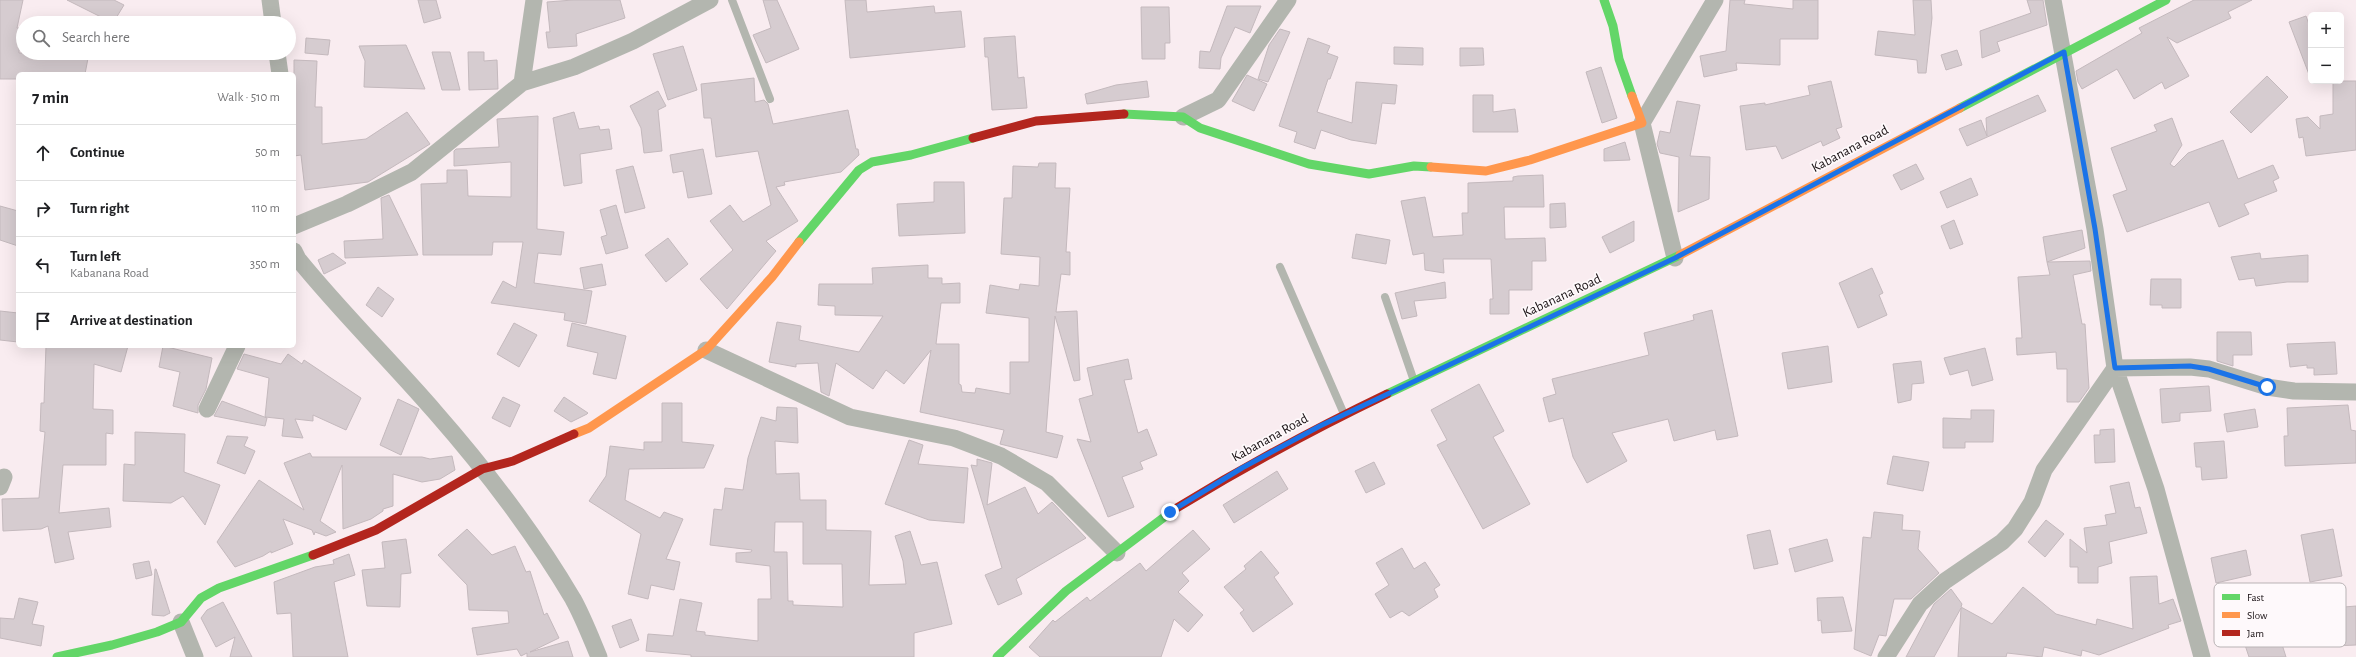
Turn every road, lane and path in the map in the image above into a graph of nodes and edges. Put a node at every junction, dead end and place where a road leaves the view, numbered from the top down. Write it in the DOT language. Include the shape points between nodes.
graph roads {
  1 [pos="270,0"];
  2 [pos="534,0"];
  3 [pos="710,0"];
  4 [pos="732,0"];
  5 [pos="1288,0"];
  6 [pos="1604,0"];
  7 [pos="1715,0"];
  8 [pos="2053,0"];
  9 [pos="2166,0"];
  10 [pos="272,16"];
  11 [pos="2064,52"];
  12 [pos="278,60"];
  13 [pos="280,72"];
  14 [pos="522,83"];
  15 [pos="770,99"];
  16 [pos="1183,117"];
  17 [pos="1642,123"];
  18 [pos="296,225"];
  19 [pos="296,255"];
  20 [pos="1675,258"];
  21 [pos="1280,267"];
  22 [pos="1385,297"];
  23 [pos="236,348"];
  24 [pos="706,350"];
  25 [pos="2115,368"];
  26 [pos="1414,381"];
  27 [pos="2356,392"];
  28 [pos="207,409"];
  29 [pos="1344,414"];
  30 [pos="482,469"];
  31 [pos="1116,553"];
  32 [pos="181,622"];
  33 [pos="57,657"];
  34 [pos="195,657"];
  35 [pos="599,657"];
  36 [pos="997,657"];
  37 [pos="1886,657"];
  38 [pos="2202,657"];
  1 -- 10 [label="street"];
  2 -- 14 [label="street"];
  3 -- 14 [label="street" via="600,56"];
  4 -- 15 [label="lane"];
  5 -- 16 [label="street" via="1218,100"];
  6 -- 17 [label="street" via="1613,26 1619,59"];
  7 -- 17 [label="street"];
  8 -- 11 [label="street"];
  9 -- 11 [label="street, Kabanana Road"];
  11 -- 20 [label="street, Kabanana Road"];
  11 -- 25 [label="street" via="2095,229"];
  12 -- 13 [label="street"];
  14 -- 18 [label="street" via="412,172 347,204"];
  16 -- 17 [label="street" via="1200,128 1250,146 1309,164 1369,174 1414,166 1486,171 1530,160"];
  16 -- 24 [label="street" via="1124,114 1036,121 911,155 872,162 858,170 772,277"];
  17 -- 20 [label="street"];
  19 -- 30 [label="street" via="336,306 435,412"];
  20 -- 26 [label="street, Kabanana Road"];
  21 -- 29 [label="lane"];
  22 -- 26 [label="lane"];
  23 -- 28 [label="street"];
  24 -- 30 [label="street" via="589,428 513,461"];
  24 -- 31 [label="street" via="850,418 954,438 1001,456 1047,483"];
  25 -- 27 [label="street" via="2190,366 2209,369 2267,387 2294,391"];
  25 -- 37 [label="street" via="2044,470 2032,502 2015,529 2002,542 1945,581 1920,604"];
  25 -- 38 [label="street" via="2156,489"];
  26 -- 29 [label="street, Kabanana Road"];
  29 -- 31 [label="street, Kabanana Road" via="1242,468 1170,512"];
  30 -- 32 [label="street" via="376,530 219,588 201,598"];
  30 -- 35 [label="street" via="523,524 573,600"];
  31 -- 36 [label="street, Kabanana Road" via="1066,591"];
  32 -- 33 [label="street" via="112,645"];
  32 -- 34 [label="street"];
}
